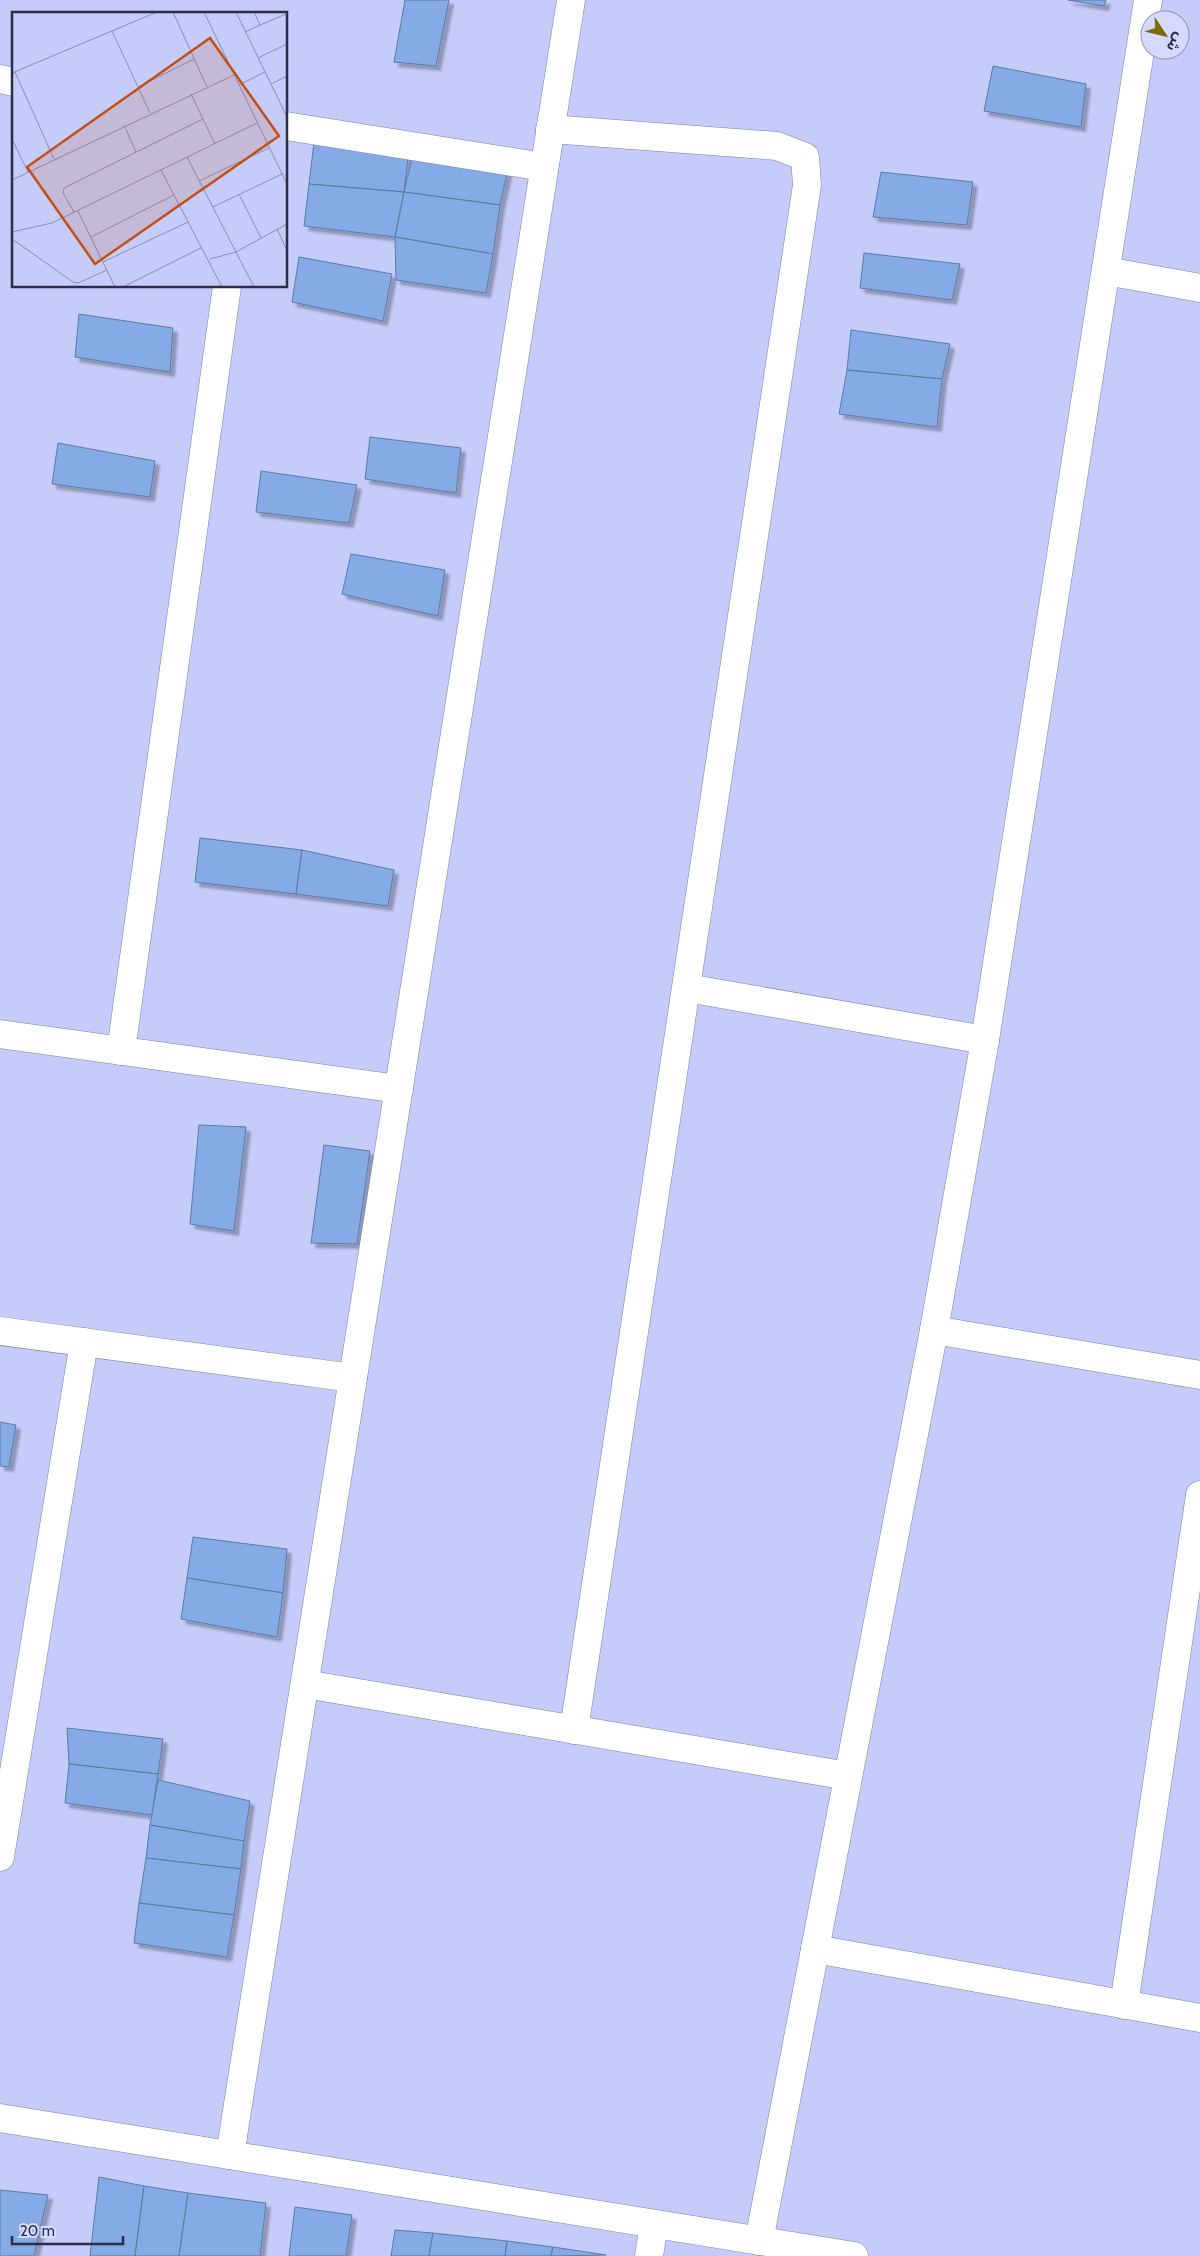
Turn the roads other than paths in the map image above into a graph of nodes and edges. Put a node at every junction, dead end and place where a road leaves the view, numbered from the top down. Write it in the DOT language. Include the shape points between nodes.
graph roads {
  1 [pos="571,0"];
  2 [pos="1148,0"];
  3 [pos="288,126"];
  4 [pos="550,129"];
  5 [pos="544,167"];
  6 [pos="1106,271"];
  7 [pos="227,288"];
  8 [pos="1200,288"];
  9 [pos="687,988"];
  10 [pos="0,1034"];
  11 [pos="985,1040"];
  12 [pos="121,1051"];
  13 [pos="399,1089"];
  14 [pos="934,1330"];
  15 [pos="0,1331"];
  16 [pos="84,1342"];
  17 [pos="1200,1375"];
  18 [pos="353,1378"];
  19 [pos="1200,1495"];
  20 [pos="305,1684"];
  21 [pos="574,1730"];
  22 [pos="848,1776"];
  23 [pos="0,1857"];
  24 [pos="815,1949"];
  25 [pos="1124,2005"];
  26 [pos="1200,2018"];
  27 [pos="0,2118"];
  28 [pos="230,2155"];
  29 [pos="654,2224"];
  30 [pos="759,2241"];
  31 [pos="649,2256"];
  32 [pos="854,2256"];
  1 -- 4 [label="street"];
  2 -- 6 [label="street"];
  3 -- 5 [label="street"];
  4 -- 5 [label="street"];
  4 -- 9 [label="street" via="776,146 805,157 805,195"];
  5 -- 13 [label="street"];
  6 -- 8 [label="street"];
  6 -- 11 [label="street"];
  7 -- 12 [label="street"];
  9 -- 11 [label="street"];
  9 -- 21 [label="street"];
  10 -- 12 [label="street"];
  11 -- 14 [label="street"];
  12 -- 13 [label="street"];
  13 -- 18 [label="street"];
  14 -- 17 [label="street"];
  14 -- 22 [label="street"];
  15 -- 16 [label="street"];
  16 -- 18 [label="street"];
  16 -- 23 [label="street"];
  18 -- 20 [label="street"];
  19 -- 25 [label="street"];
  20 -- 21 [label="street"];
  20 -- 28 [label="street"];
  21 -- 22 [label="street"];
  22 -- 24 [label="street"];
  24 -- 25 [label="street"];
  24 -- 30 [label="street"];
  25 -- 26 [label="street"];
  27 -- 28 [label="street"];
  28 -- 29 [label="street"];
  29 -- 30 [label="street"];
  29 -- 31 [label="street"];
  30 -- 32 [label="street"];
}
